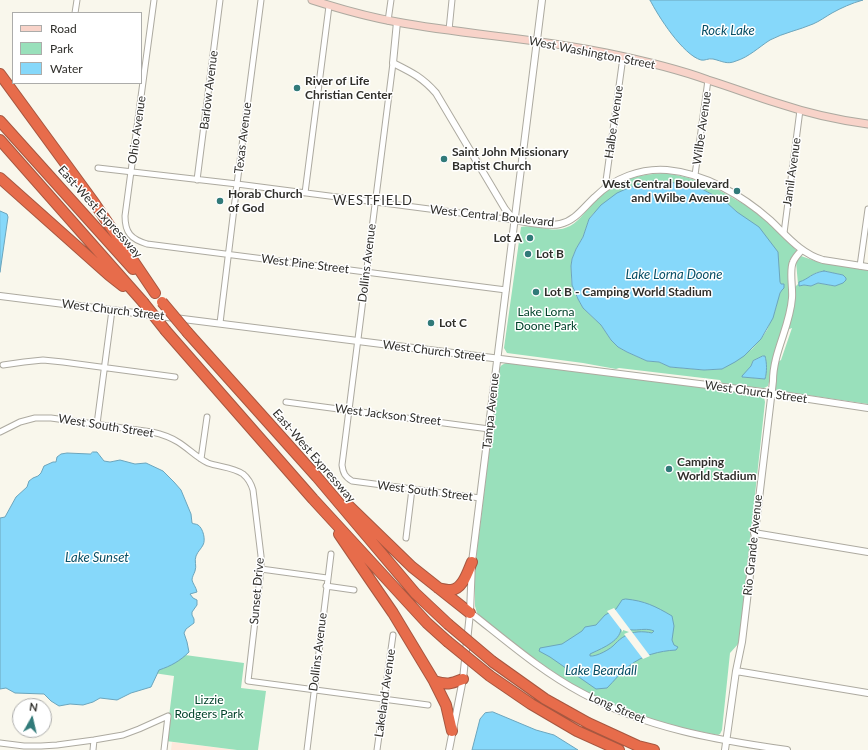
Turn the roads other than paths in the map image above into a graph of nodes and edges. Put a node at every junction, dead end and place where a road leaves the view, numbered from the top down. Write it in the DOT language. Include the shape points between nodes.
graph roads {
  1 [pos="77,0"];
  2 [pos="154,0"];
  3 [pos="220,0"];
  4 [pos="261,0"];
  5 [pos="312,0"];
  6 [pos="391,0"];
  7 [pos="452,0"];
  8 [pos="542,0"];
  9 [pos="329,6"];
  10 [pos="74,12"];
  11 [pos="388,21"];
  12 [pos="398,22"];
  13 [pos="449,30"];
  14 [pos="537,41"];
  15 [pos="623,57"];
  16 [pos="393,63"];
  17 [pos="1,76"];
  18 [pos="708,80"];
  19 [pos="800,110"];
  20 [pos="0,121"];
  21 [pos="868,124"];
  22 [pos="0,140"];
  23 [pos="98,168"];
  24 [pos="132,172"];
  25 [pos="695,175"];
  26 [pos="0,178"];
  27 [pos="197,180"];
  28 [pos="237,184"];
  29 [pos="605,188"];
  30 [pos="305,194"];
  31 [pos="375,202"];
  32 [pos="868,209"];
  33 [pos="514,220"];
  34 [pos="784,233"];
  35 [pos="130,235"];
  36 [pos="802,250"];
  37 [pos="228,254"];
  38 [pos="860,266"];
  39 [pos="868,267"];
  40 [pos="366,271"];
  41 [pos="506,290"];
  42 [pos="155,293"];
  43 [pos="0,296"];
  44 [pos="143,302"];
  45 [pos="112,310"];
  46 [pos="220,323"];
  47 [pos="357,341"];
  48 [pos="497,359"];
  49 [pos="3,365"];
  50 [pos="104,367"];
  51 [pos="175,377"];
  52 [pos="771,394"];
  53 [pos="286,402"];
  54 [pos="868,408"];
  55 [pos="349,410"];
  56 [pos="207,417"];
  57 [pos="97,424"];
  58 [pos="489,429"];
  59 [pos="1,431"];
  60 [pos="201,459"];
  61 [pos="317,477"];
  62 [pos="248,479"];
  63 [pos="347,479"];
  64 [pos="412,489"];
  65 [pos="480,498"];
  66 [pos="313,499"];
  67 [pos="754,533"];
  68 [pos="406,538"];
  69 [pos="868,552"];
  70 [pos="331,554"];
  71 [pos="472,562"];
  72 [pos="260,569"];
  73 [pos="327,578"];
  74 [pos="326,586"];
  75 [pos="438,588"];
  76 [pos="354,590"];
  77 [pos="470,613"];
  78 [pos="393,635"];
  79 [pos="736,671"];
  80 [pos="463,679"];
  81 [pos="434,681"];
  82 [pos="314,689"];
  83 [pos="868,693"];
  84 [pos="384,699"];
  85 [pos="428,705"];
  86 [pos="452,731"];
  87 [pos="94,740"];
  88 [pos="726,740"];
  89 [pos="0,743"];
  90 [pos="24,748"];
  91 [pos="93,750"];
  92 [pos="164,750"];
  93 [pos="307,750"];
  94 [pos="377,750"];
  95 [pos="449,750"];
  96 [pos="619,750"];
  97 [pos="654,750"];
  98 [pos="725,750"];
  99 [pos="787,750"];
  1 -- 10 [label="street"];
  2 -- 24 [label="street, Ohio Avenue"];
  3 -- 27 [label="street, Barlow Avenue"];
  4 -- 28 [label="street, Texas Avenue"];
  5 -- 9 [label="main road, West Washington Street"];
  6 -- 11 [label="street"];
  7 -- 13 [label="street"];
  8 -- 14 [label="street, Tampa Avenue"];
  9 -- 11 [label="main road, West Washington Street"];
  9 -- 30 [label="street"];
  11 -- 12 [label="main road, West Washington Street"];
  12 -- 13 [label="main road, West Washington Street"];
  12 -- 16 [label="street, Dollins Avenue"];
  13 -- 14 [label="main road, West Washington Street"];
  14 -- 15 [label="main road, West Washington Street"];
  14 -- 33 [label="street, Tampa Avenue"];
  15 -- 18 [label="main road, West Washington Street"];
  15 -- 29 [label="street, Halbe Avenue"];
  16 -- 31 [label="street, Dollins Avenue"];
  16 -- 33 [label="street" via="413,73 436,93"];
  17 -- 42 [label="highway" via="95,204"];
  18 -- 19 [label="main road, West Washington Street"];
  18 -- 25 [label="street, Wilbe Avenue"];
  19 -- 21 [label="main road, West Washington Street"];
  19 -- 34 [label="street, Jamil Avenue"];
  20 -- 42 [label="highway, East-West Expressway"];
  22 -- 44 [label="highway"];
  23 -- 24 [label="street, West Central Boulevard"];
  24 -- 27 [label="street, West Central Boulevard"];
  24 -- 35 [label="street, Ohio Avenue" via="125,216"];
  25 -- 29 [label="street, West Central Boulevard" via="651,170 620,179"];
  25 -- 34 [label="street, West Central Boulevard" via="740,198"];
  26 -- 44 [label="highway" via="108,275"];
  27 -- 28 [label="street, West Central Boulevard"];
  28 -- 30 [label="street, West Central Boulevard"];
  28 -- 37 [label="street, Texas Avenue"];
  29 -- 33 [label="street, West Central Boulevard" via="572,219 559,225"];
  30 -- 31 [label="street, West Central Boulevard"];
  31 -- 33 [label="street, West Central Boulevard"];
  31 -- 40 [label="street, Dollins Avenue"];
  32 -- 38 [label="street"];
  33 -- 41 [label="street, Tampa Avenue"];
  34 -- 36 [label="street, West Central Boulevard"];
  35 -- 37 [label="street, West Pine Street" via="147,244"];
  36 -- 38 [label="street, West Central Boulevard" via="816,258"];
  36 -- 52 [label="street, Rio Grande Avenue" via="793,260 791,268 793,286 790,313 775,361"];
  37 -- 40 [label="street, West Pine Street"];
  37 -- 46 [label="street, Texas Avenue"];
  38 -- 39 [label="street, West Central Boulevard"];
  40 -- 41 [label="street, West Pine Street"];
  40 -- 47 [label="street, Dollins Avenue"];
  41 -- 48 [label="street, Tampa Avenue"];
  42 -- 61 [label="highway, East-West Expressway, bridge"];
  43 -- 45 [label="street, West Church Street"];
  44 -- 66 [label="highway, bridge"];
  45 -- 46 [label="street, West Church Street"];
  45 -- 50 [label="street"];
  46 -- 47 [label="street, West Church Street"];
  47 -- 48 [label="street, West Church Street"];
  47 -- 55 [label="street, Dollins Avenue"];
  48 -- 52 [label="street, West Church Street"];
  48 -- 58 [label="street, Tampa Avenue"];
  49 -- 50 [label="street" via="43,360"];
  50 -- 51 [label="street"];
  50 -- 57 [label="street"];
  52 -- 54 [label="street, West Church Street"];
  52 -- 67 [label="street, Rio Grande Avenue"];
  53 -- 55 [label="street, West Jackson Street"];
  55 -- 58 [label="street, West Jackson Street"];
  55 -- 63 [label="street, Dollins Avenue" via="342,465"];
  56 -- 60 [label="street"];
  57 -- 59 [label="street, West South Street" via="35,418"];
  57 -- 60 [label="street, West South Street" via="165,436 177,441"];
  58 -- 65 [label="street, Tampa Avenue"];
  60 -- 62 [label="street, West South Street" via="237,471"];
  61 -- 75 [label="highway" via="330,485 388,545"];
  61 -- 97 [label="highway, East-West Expressway, bridge" via="415,594 493,662 544,699 569,713 638,746"];
  62 -- 72 [label="street, Sunset Drive" via="253,490 261,556"];
  63 -- 64 [label="street, West South Street"];
  64 -- 65 [label="street, West South Street"];
  64 -- 68 [label="street"];
  65 -- 71 [label="street, Tampa Avenue"];
  66 -- 81 [label="highway" via="393,613"];
  66 -- 96 [label="highway, bridge" via="427,623 447,641 490,676 531,704 577,731"];
  67 -- 69 [label="street"];
  67 -- 79 [label="street, Rio Grande Avenue" via="743,635"];
  70 -- 73 [label="street, Dollins Avenue"];
  71 -- 75 [label="highway" via="460,586 453,590"];
  71 -- 77 [label="street, Tampa Avenue"];
  72 -- 73 [label="street"];
  72 -- 82 [label="street, Sunset Drive" via="248,681"];
  73 -- 74 [label="street, Dollins Avenue"];
  74 -- 76 [label="street"];
  74 -- 82 [label="street, Dollins Avenue"];
  75 -- 77 [label="highway"];
  77 -- 80 [label="street, Tampa Avenue"];
  77 -- 88 [label="street, Long Street" via="563,682 609,707 664,727"];
  78 -- 84 [label="street, Lakeland Avenue"];
  79 -- 83 [label="street"];
  79 -- 88 [label="street, Rio Grande Avenue"];
  80 -- 81 [label="highway" via="445,684"];
  80 -- 86 [label="street, Tampa Avenue"];
  81 -- 86 [label="highway" via="446,705"];
  82 -- 84 [label="street"];
  82 -- 93 [label="street, Dollins Avenue"];
  84 -- 85 [label="street"];
  84 -- 94 [label="street, Lakeland Avenue"];
  86 -- 95 [label="street, Tampa Avenue"];
  87 -- 90 [label="street"];
  87 -- 91 [label="street"];
  87 -- 92 [label="street" via="123,735 168,716"];
  88 -- 98 [label="street, Rio Grande Avenue"];
  88 -- 99 [label="street, Long Street"];
  89 -- 90 [label="street"];
}
